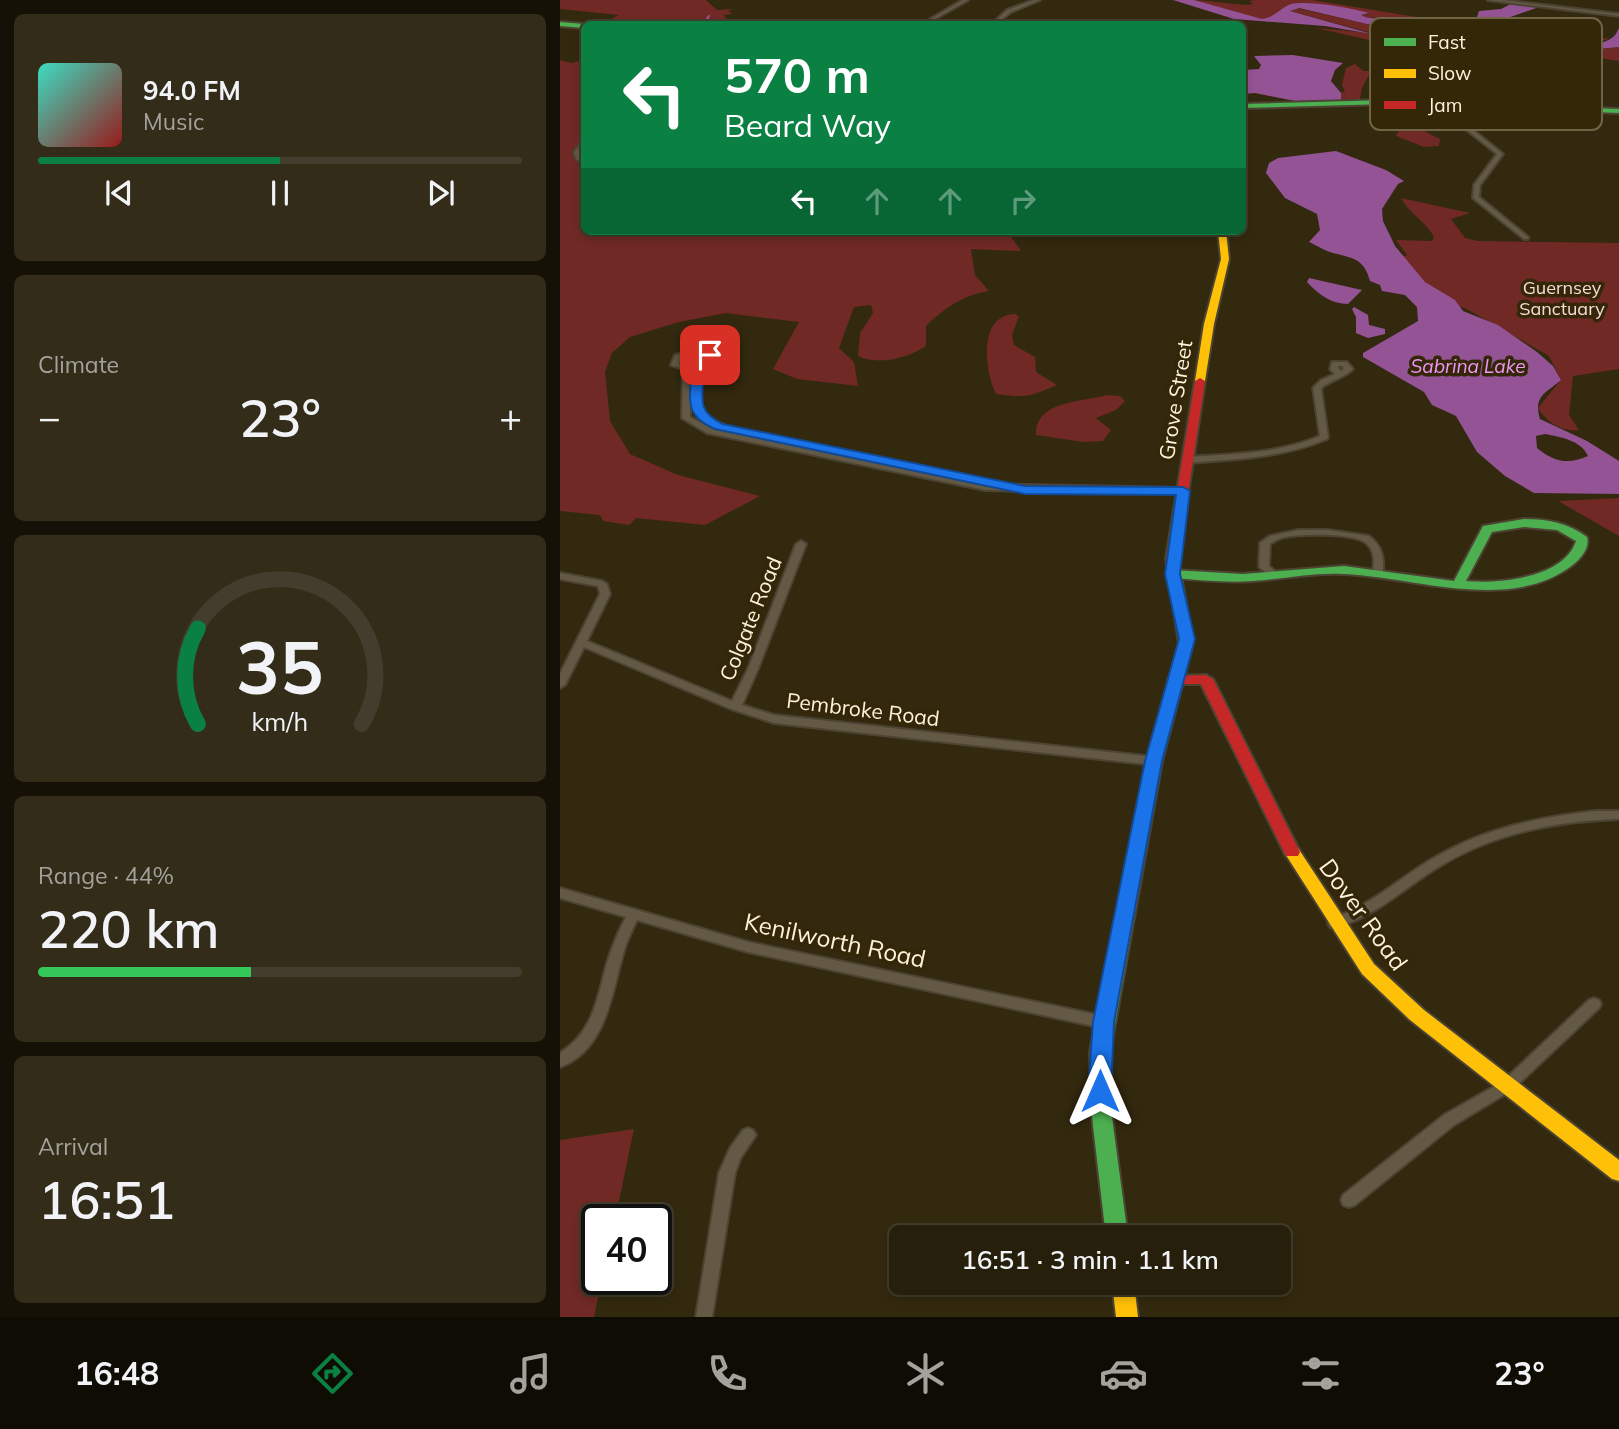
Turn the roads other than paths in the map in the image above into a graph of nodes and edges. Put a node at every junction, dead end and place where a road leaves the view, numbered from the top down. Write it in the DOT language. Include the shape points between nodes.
graph roads {
  1 [pos="966,0"];
  2 [pos="1038,0"];
  3 [pos="1490,0"];
  4 [pos="1619,15"];
  5 [pos="929,21"];
  6 [pos="997,21"];
  7 [pos="562,25"];
  8 [pos="581,26"];
  9 [pos="1370,102"];
  10 [pos="1246,106"];
  11 [pos="1470,130"];
  12 [pos="1222,235"];
  13 [pos="1526,238"];
  14 [pos="698,368"];
  15 [pos="687,369"];
  16 [pos="1341,375"];
  17 [pos="1187,460"];
  18 [pos="1025,490"];
  19 [pos="1183,491"];
  20 [pos="801,544"];
  21 [pos="1378,572"];
  22 [pos="1265,573"];
  23 [pos="1172,574"];
  24 [pos="560,576"];
  25 [pos="1458,585"];
  26 [pos="582,643"];
  27 [pos="1175,680"];
  28 [pos="560,685"];
  29 [pos="735,707"];
  30 [pos="1154,761"];
  31 [pos="1619,815"];
  32 [pos="560,893"];
  33 [pos="634,914"];
  34 [pos="1335,923"];
  35 [pos="1594,1004"];
  36 [pos="1103,1022"];
  37 [pos="560,1061"];
  38 [pos="1507,1086"];
  39 [pos="748,1135"];
  40 [pos="1619,1172"];
  41 [pos="1349,1200"];
  42 [pos="1116,1225"];
  43 [pos="1124,1295"];
  44 [pos="704,1317"];
  45 [pos="1126,1317"];
  1 -- 5 [label="street"];
  2 -- 6 [label="street" via="1009,11"];
  3 -- 4 [label="street"];
  7 -- 8 [label="street"];
  9 -- 10 [label="street"];
  11 -- 13 [label="street" via="1500,154 1477,185 1476,198"];
  12 -- 17 [label="street, Grove Street" via="1225,259 1210,317"];
  14 -- 15 [label="street"];
  14 -- 15 [label="street" via="710,363 711,356 693,353 676,359 675,365"];
  14 -- 18 [label="street" via="696,411 709,424"];
  15 -- 18 [label="street" via="686,418 699,427 985,487"];
  16 -- 17 [label="street" via="1317,388 1324,437 1268,453"];
  17 -- 19 [label="street, Grove Street"];
  18 -- 19 [label="street"];
  19 -- 23 [label="street, Grove Street"];
  20 -- 29 [label="street, Colgate Road"];
  21 -- 22 [label="street"];
  21 -- 22 [label="street" via="1379,560 1371,541 1358,536 1293,533 1265,543"];
  21 -- 25 [label="street"];
  22 -- 23 [label="street"];
  23 -- 27 [label="street, Grove Street" via="1187,639"];
  24 -- 26 [label="street" via="603,584 605,594"];
  25 -- 25 [label="street" via="1505,584 1548,573 1576,555 1583,540 1574,531 1555,526 1487,529"];
  26 -- 28 [label="street"];
  26 -- 29 [label="street, Pembroke Road"];
  27 -- 30 [label="street, Grove Street"];
  27 -- 34 [label="street, Dover Road" via="1206,679 1271,817"];
  29 -- 30 [label="street, Pembroke Road" via="774,719"];
  30 -- 36 [label="street, Grove Street"];
  31 -- 34 [label="street" via="1547,822 1480,841 1437,862 1360,915"];
  32 -- 33 [label="street, Kenilworth Road"];
  33 -- 36 [label="street, Kenilworth Road" via="748,947"];
  33 -- 37 [label="street" via="618,949 597,1022 586,1041"];
  34 -- 38 [label="street, Dover Road" via="1388,989"];
  35 -- 38 [label="street"];
  36 -- 42 [label="street, Grove Street" via="1100,1091"];
  38 -- 40 [label="street, Dover Road"];
  38 -- 41 [label="street" via="1449,1120"];
  39 -- 44 [label="street" via="727,1173"];
  43 -- 45 [label="street"];
}
